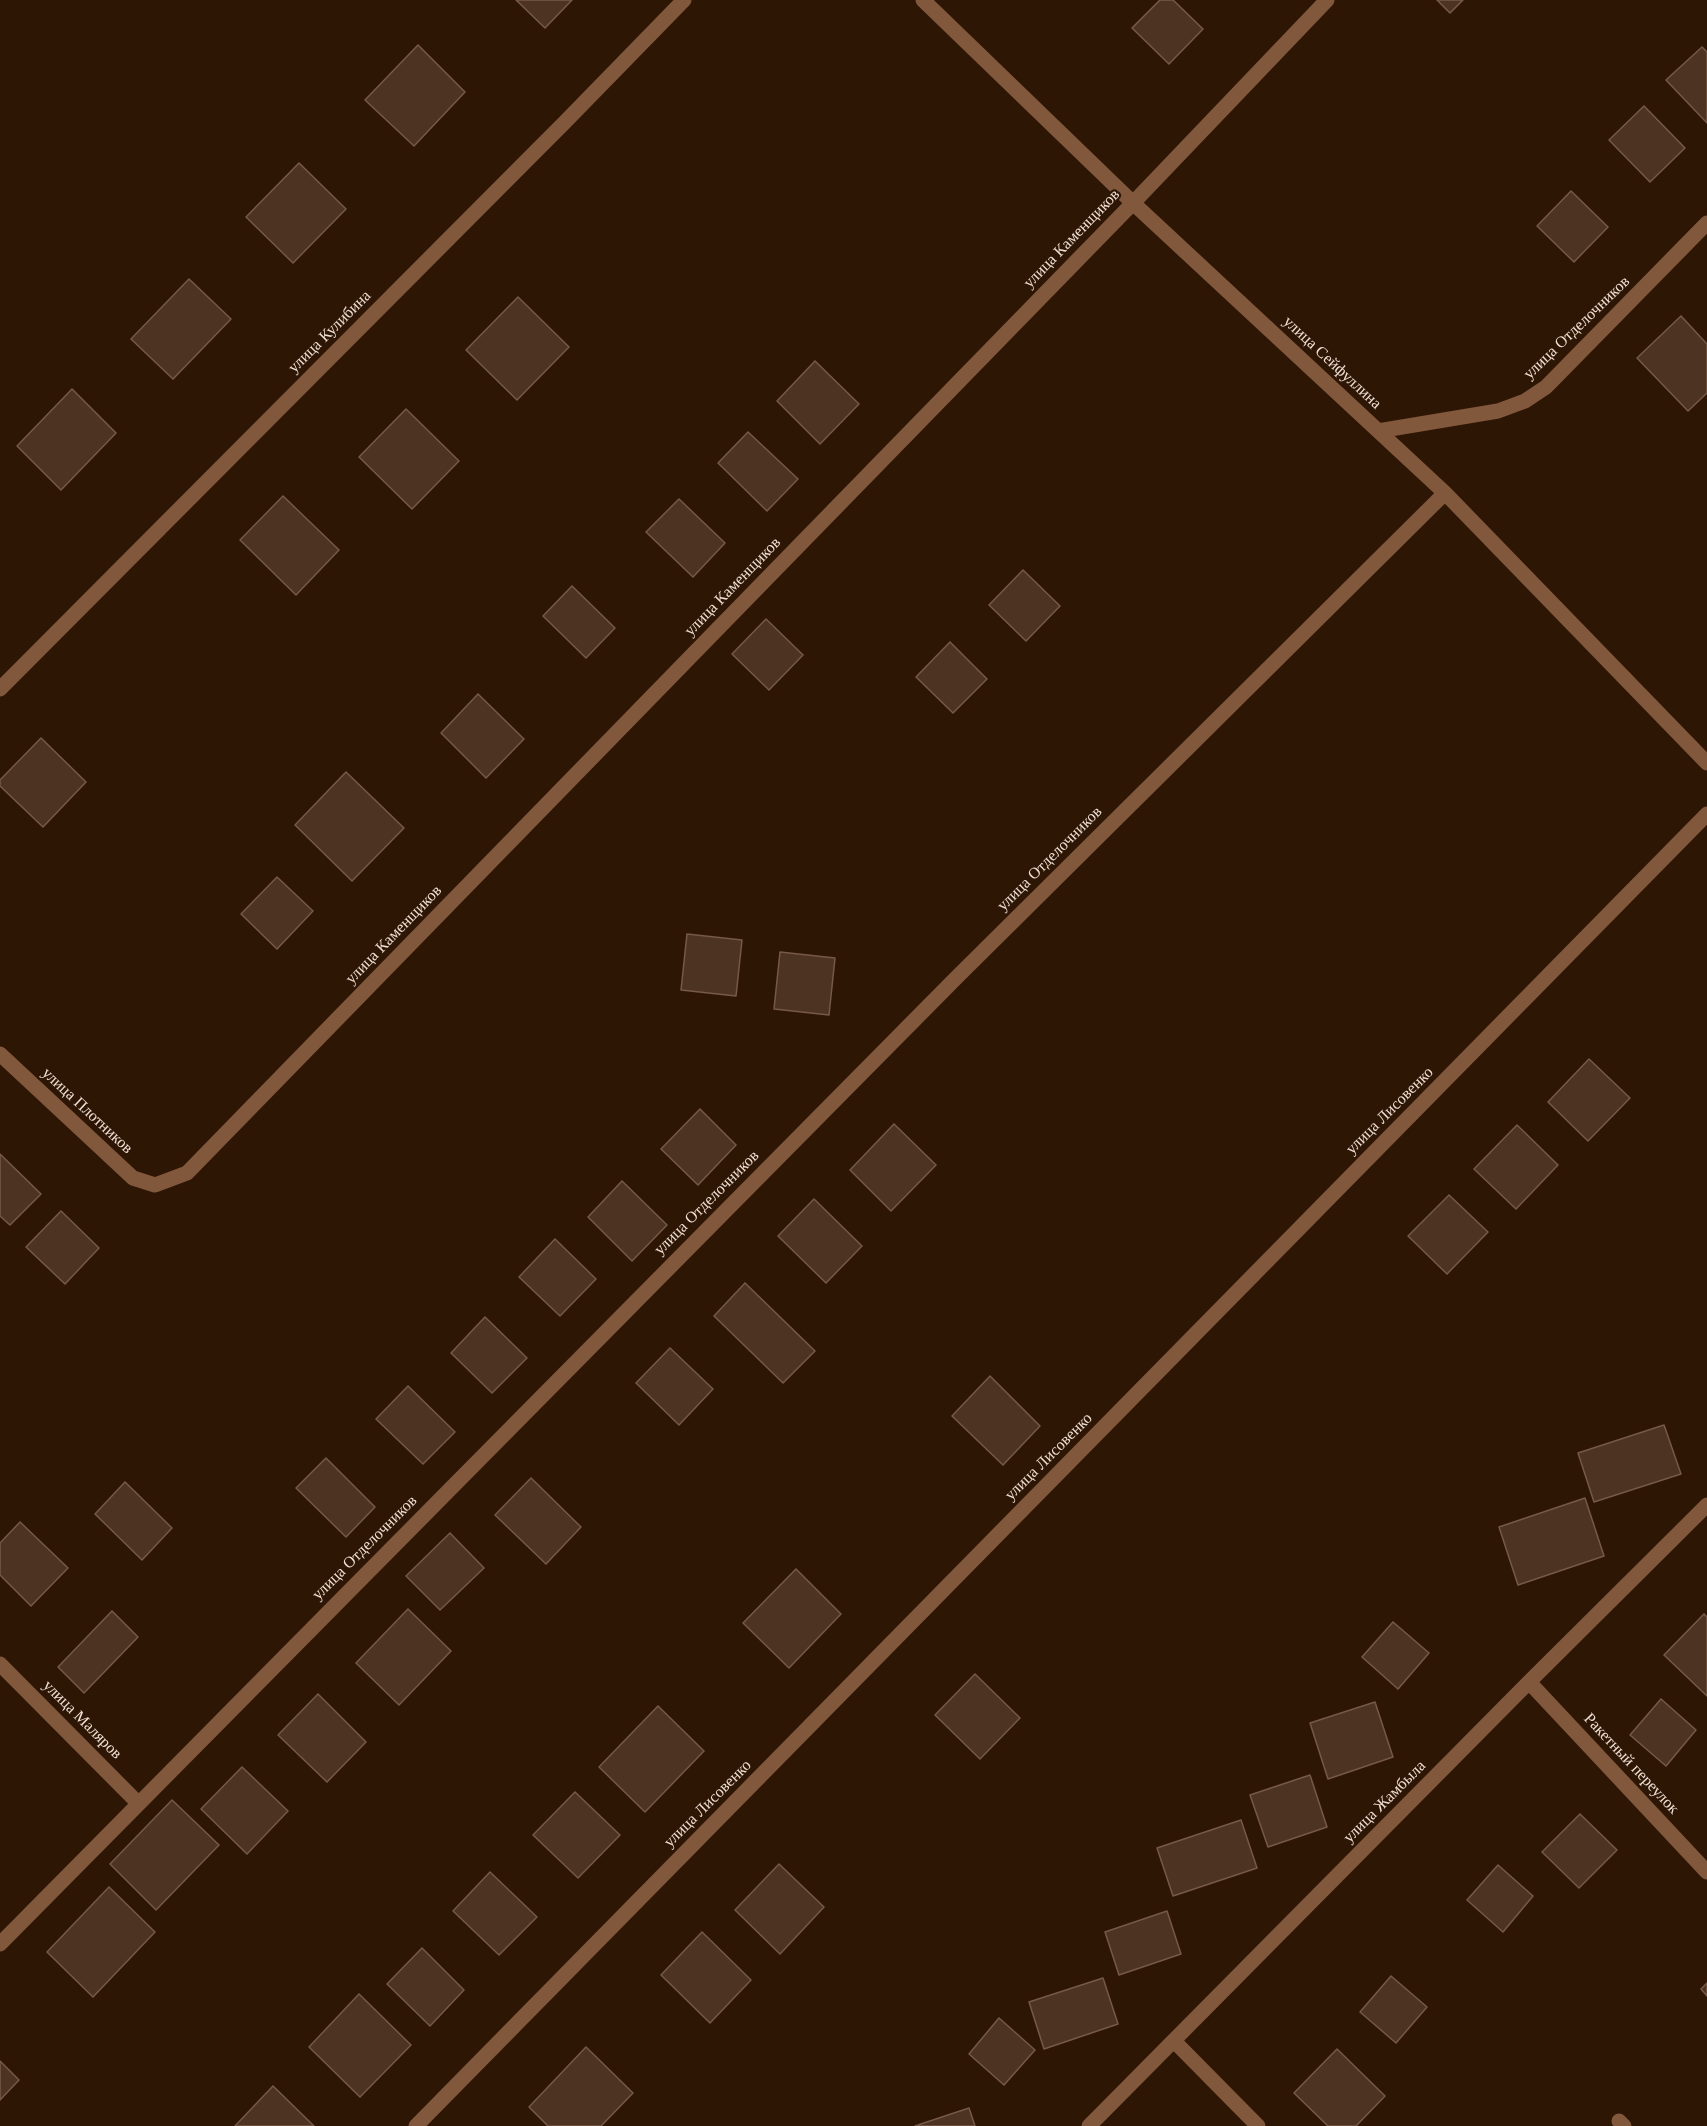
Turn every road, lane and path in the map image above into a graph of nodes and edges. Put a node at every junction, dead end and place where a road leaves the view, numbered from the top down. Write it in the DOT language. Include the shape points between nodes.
graph roads {
  1 [pos="684,0"];
  2 [pos="923,0"];
  3 [pos="1328,0"];
  4 [pos="1133,203"];
  5 [pos="1707,223"];
  6 [pos="1378,431"];
  7 [pos="1445,493"];
  8 [pos="0,689"];
  9 [pos="1707,763"];
  10 [pos="1707,814"];
  11 [pos="0,1054"];
  12 [pos="155,1185"];
  13 [pos="1707,1505"];
  14 [pos="0,1664"];
  15 [pos="1529,1682"];
  16 [pos="138,1803"];
  17 [pos="1707,1872"];
  18 [pos="0,1944"];
  19 [pos="1174,2042"];
  20 [pos="417,2126"];
  21 [pos="1089,2126"];
  22 [pos="1258,2126"];
  1 -- 8 [label="street, улица Кулибина"];
  2 -- 4 [label="street, улица Сейфуллина"];
  3 -- 4 [label="street, улица Каменщиков"];
  4 -- 6 [label="street, улица Сейфуллина"];
  4 -- 12 [label="street, улица Каменщиков" via="187,1173"];
  5 -- 6 [label="street, улица Отделочников" via="1546,387 1525,401 1498,411"];
  6 -- 7 [label="street, улица Сейфуллина"];
  7 -- 9 [label="street, улица Сейфуллина"];
  7 -- 16 [label="street, улица Отделочников" via="948,986"];
  10 -- 20 [label="street, улица Лисовенко"];
  11 -- 12 [label="street, улица Плотников" via="133,1178"];
  13 -- 15 [label="street, улица Жамбыла"];
  14 -- 16 [label="street, улица Маляров"];
  15 -- 17 [label="street, Ракетный переулок"];
  15 -- 19 [label="street, улица Жамбыла"];
  16 -- 18 [label="street, улица Отделочников"];
  19 -- 21 [label="street, улица Жамбыла"];
  19 -- 22 [label="street"];
}
